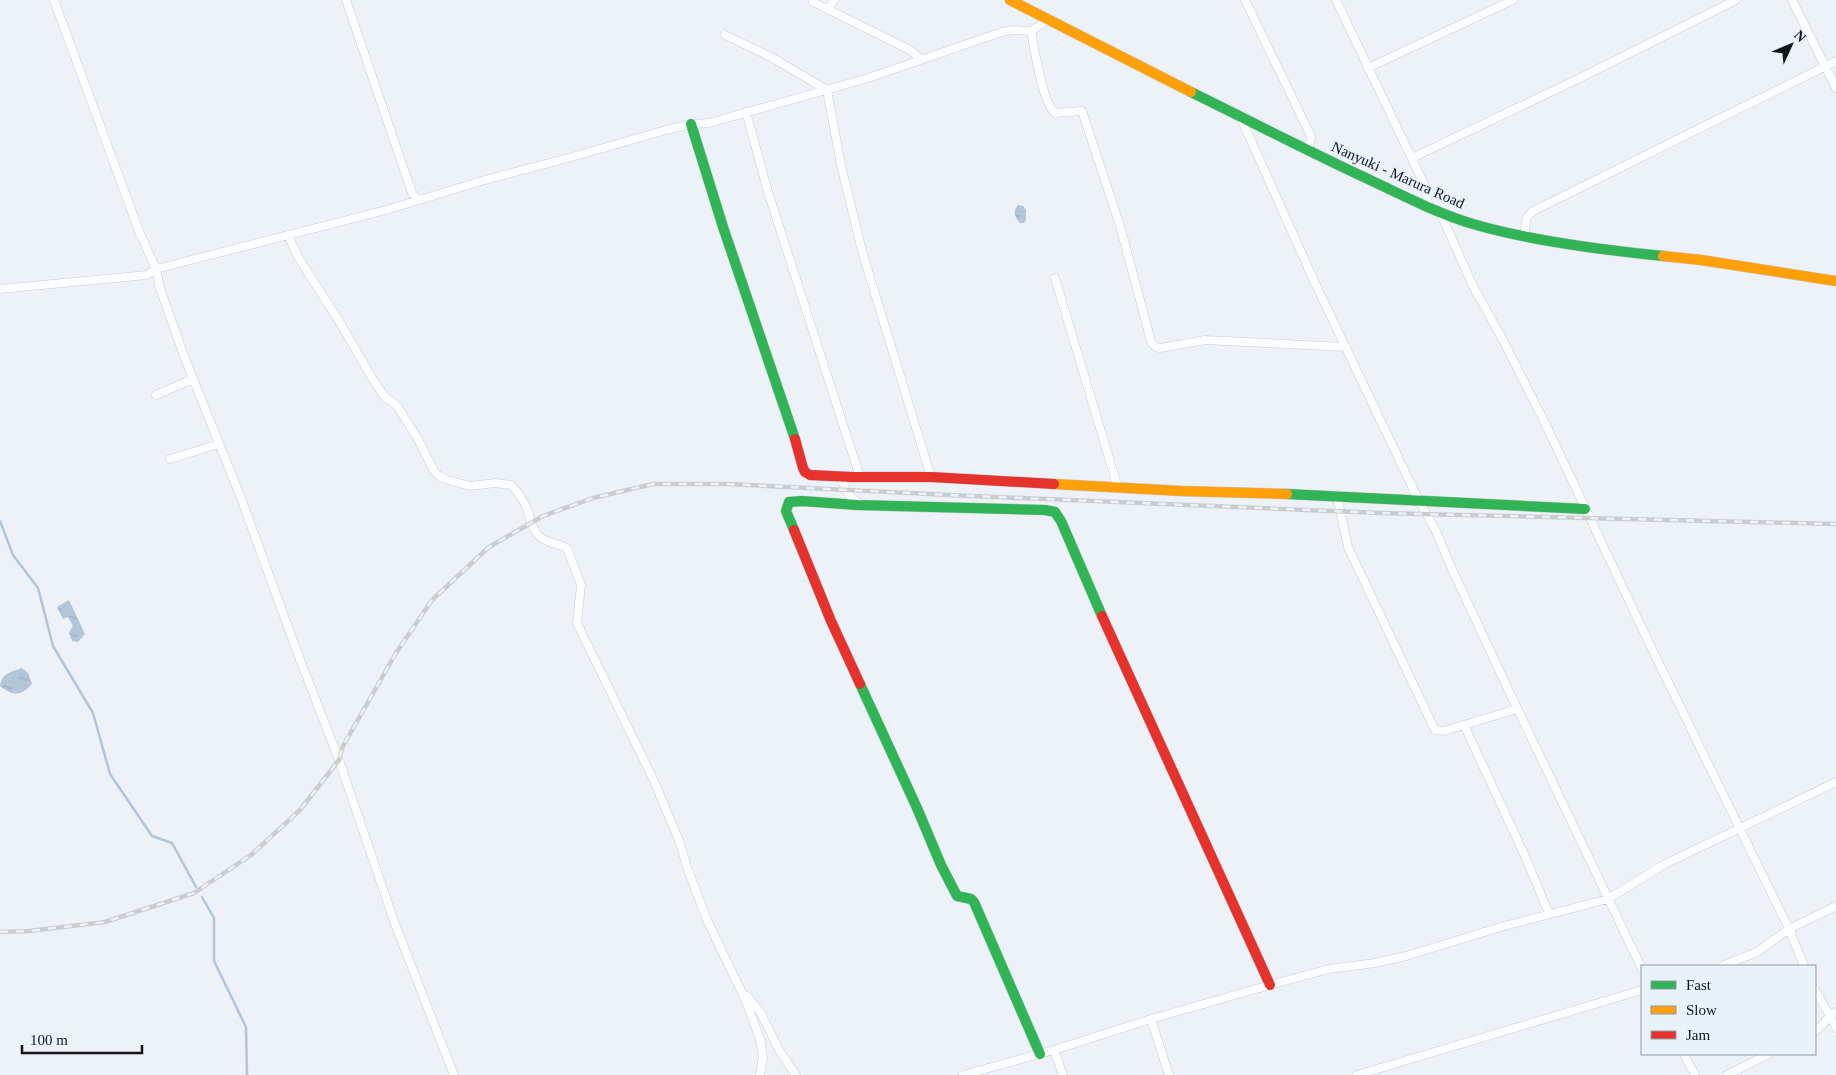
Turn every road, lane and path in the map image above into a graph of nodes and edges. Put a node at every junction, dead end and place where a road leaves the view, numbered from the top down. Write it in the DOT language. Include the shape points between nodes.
graph roads {
  1 [pos="54,0"];
  2 [pos="346,0"];
  3 [pos="834,0"];
  4 [pos="1010,0"];
  5 [pos="1245,0"];
  6 [pos="1336,0"];
  7 [pos="1513,0"];
  8 [pos="1736,0"];
  9 [pos="1792,0"];
  10 [pos="813,2"];
  11 [pos="828,10"];
  12 [pos="1048,20"];
  13 [pos="1031,31"];
  14 [pos="725,35"];
  15 [pos="921,59"];
  16 [pos="1836,61"];
  17 [pos="1825,67"];
  18 [pos="1368,68"];
  19 [pos="1836,88"];
  20 [pos="827,90"];
  21 [pos="746,112"];
  22 [pos="1240,116"];
  23 [pos="691,124"];
  24 [pos="1308,151"];
  25 [pos="1412,158"];
  26 [pos="418,200"];
  27 [pos="1429,208"];
  28 [pos="1440,212"];
  29 [pos="288,235"];
  30 [pos="1524,235"];
  31 [pos="156,269"];
  32 [pos="1056,278"];
  33 [pos="1836,281"];
  34 [pos="0,289"];
  35 [pos="1346,347"];
  36 [pos="193,379"];
  37 [pos="156,395"];
  38 [pos="219,444"];
  39 [pos="170,460"];
  40 [pos="842,477"];
  41 [pos="860,477"];
  42 [pos="931,477"];
  43 [pos="1118,488"];
  44 [pos="1338,496"];
  45 [pos="1418,499"];
  46 [pos="863,505"];
  47 [pos="1585,509"];
  48 [pos="1517,709"];
  49 [pos="1464,725"];
  50 [pos="1836,782"];
  51 [pos="1740,828"];
  52 [pos="1608,899"];
  53 [pos="1836,906"];
  54 [pos="1549,914"];
  55 [pos="1789,929"];
  56 [pos="1724,965"];
  57 [pos="1804,965"];
  58 [pos="1641,967"];
  59 [pos="1270,984"];
  60 [pos="739,987"];
  61 [pos="1641,990"];
  62 [pos="1816,992"];
  63 [pos="1833,1013"];
  64 [pos="1151,1019"];
  65 [pos="1836,1028"];
  66 [pos="1816,1030"];
  67 [pos="1054,1050"];
  68 [pos="1040,1054"];
  69 [pos="1685,1055"];
  70 [pos="1767,1055"];
  71 [pos="994,1071"];
  72 [pos="454,1075"];
  73 [pos="760,1075"];
  74 [pos="796,1075"];
  75 [pos="964,1075"];
  76 [pos="1064,1075"];
  77 [pos="1169,1075"];
  78 [pos="1357,1075"];
  79 [pos="1695,1075"];
  80 [pos="1727,1075"];
  1 -- 31 [label="street"];
  2 -- 26 [label="street" via="412,193"];
  3 -- 11 [label="street"];
  4 -- 12 [label="street, Nanyuki - Marura Road"];
  5 -- 24 [label="street" via="1311,137"];
  6 -- 18 [label="street"];
  7 -- 18 [label="street"];
  8 -- 25 [label="street"];
  9 -- 17 [label="street"];
  10 -- 11 [label="street"];
  11 -- 15 [label="street" via="910,50"];
  12 -- 13 [label="street"];
  12 -- 22 [label="street, Nanyuki - Marura Road"];
  13 -- 15 [label="street" via="1002,32"];
  13 -- 35 [label="street" via="1049,107 1054,113 1082,111 1121,229 1153,345 1160,348 1188,342 1226,340"];
  14 -- 20 [label="street" via="771,56"];
  15 -- 20 [label="street"];
  16 -- 17 [label="street"];
  17 -- 19 [label="street"];
  17 -- 30 [label="street" via="1533,211 1527,217"];
  18 -- 25 [label="street"];
  20 -- 21 [label="street"];
  20 -- 42 [label="street" via="862,251"];
  21 -- 23 [label="street"];
  21 -- 41 [label="street" via="768,192"];
  22 -- 24 [label="street, Nanyuki - Marura Road"];
  22 -- 35 [label="street"];
  23 -- 26 [label="street"];
  23 -- 40 [label="street" via="803,468 810,475"];
  24 -- 27 [label="street, Nanyuki - Marura Road"];
  25 -- 27 [label="street" via="1424,184"];
  26 -- 29 [label="street"];
  27 -- 28 [label="street, Nanyuki - Marura Road"];
  28 -- 30 [label="street, Nanyuki - Marura Road" via="1473,224"];
  28 -- 47 [label="street" via="1473,286"];
  29 -- 31 [label="street"];
  29 -- 60 [label="street" via="298,257 372,378 384,396 396,406 434,471 448,480 470,486 512,485 525,505 536,534 545,541 567,548 581,585 577,623 650,773 680,843 707,920"];
  30 -- 33 [label="street, Nanyuki - Marura Road" via="1622,252 1701,260"];
  31 -- 34 [label="street" via="147,275"];
  31 -- 36 [label="street"];
  32 -- 43 [label="street"];
  35 -- 45 [label="street"];
  36 -- 37 [label="street"];
  36 -- 38 [label="street"];
  38 -- 39 [label="street"];
  38 -- 72 [label="street" via="339,760 395,924"];
  40 -- 41 [label="street"];
  40 -- 46 [label="street" via="845,490 853,500"];
  41 -- 42 [label="street"];
  42 -- 43 [label="street"];
  43 -- 44 [label="street"];
  44 -- 45 [label="street"];
  44 -- 49 [label="street" via="1348,548 1431,724 1439,732"];
  45 -- 47 [label="street"];
  45 -- 48 [label="street" via="1436,531"];
  46 -- 59 [label="street" via="1055,512"];
  46 -- 68 [label="street" via="793,500 786,507 831,621 944,873 956,896 971,899 976,905"];
  47 -- 51 [label="street"];
  48 -- 49 [label="street"];
  48 -- 52 [label="street"];
  49 -- 54 [label="street"];
  50 -- 51 [label="street"];
  51 -- 52 [label="street" via="1663,865"];
  51 -- 55 [label="street"];
  52 -- 54 [label="street"];
  52 -- 58 [label="street"];
  53 -- 55 [label="street"];
  54 -- 59 [label="street" via="1406,956 1329,969"];
  55 -- 56 [label="street" via="1757,952"];
  55 -- 57 [label="street"];
  59 -- 64 [label="street"];
  60 -- 73 [label="street" via="760,1039"];
  60 -- 74 [label="street" via="761,1013 779,1050"];
  61 -- 78 [label="street"];
  62 -- 63 [label="street"];
  63 -- 65 [label="street"];
  63 -- 66 [label="street"];
  64 -- 67 [label="street"];
  64 -- 77 [label="street"];
  67 -- 68 [label="street"];
  67 -- 76 [label="street"];
  68 -- 71 [label="street"];
  69 -- 79 [label="street"];
  70 -- 80 [label="street"];
  71 -- 75 [label="street"];
}
